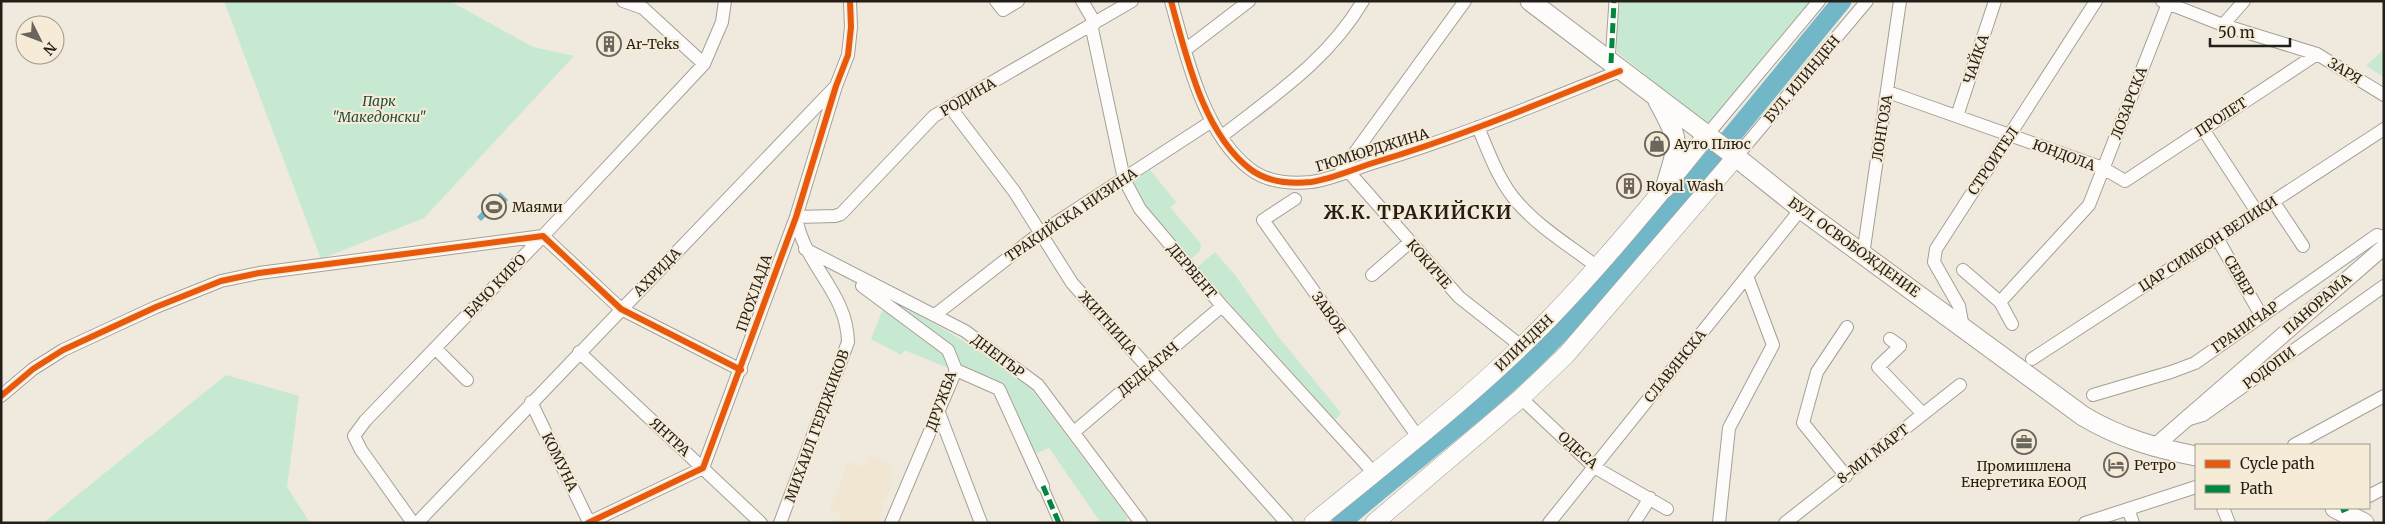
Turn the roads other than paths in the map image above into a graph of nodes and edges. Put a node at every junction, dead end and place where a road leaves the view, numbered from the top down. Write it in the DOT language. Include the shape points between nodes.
graph roads {
  1 [pos="624,1"];
  2 [pos="725,1"];
  3 [pos="850,1"];
  4 [pos="996,1"];
  5 [pos="1018,1"];
  6 [pos="1082,1"];
  7 [pos="1132,1"];
  8 [pos="1171,1"];
  9 [pos="1249,1"];
  10 [pos="1364,1"];
  11 [pos="1465,1"];
  12 [pos="1530,1"];
  13 [pos="1614,1"];
  14 [pos="1819,1"];
  15 [pos="1867,1"];
  16 [pos="1900,1"];
  17 [pos="1995,1"];
  18 [pos="2096,1"];
  19 [pos="2244,1"];
  20 [pos="2166,2"];
  21 [pos="1093,23"];
  22 [pos="2223,25"];
  23 [pos="1185,50"];
  24 [pos="2317,54"];
  25 [pos="704,64"];
  26 [pos="1615,67"];
  27 [pos="836,86"];
  28 [pos="1888,92"];
  29 [pos="1655,96"];
  30 [pos="2384,96"];
  31 [pos="950,107"];
  32 [pos="1956,116"];
  33 [pos="1212,121"];
  34 [pos="1478,127"];
  35 [pos="2203,129"];
  36 [pos="2384,130"];
  37 [pos="1222,136"];
  38 [pos="2010,136"];
  39 [pos="1711,138"];
  40 [pos="1734,156"];
  41 [pos="2103,168"];
  42 [pos="1344,172"];
  43 [pos="1124,178"];
  44 [pos="2125,180"];
  45 [pos="1665,188"];
  46 [pos="1295,199"];
  47 [pos="2273,201"];
  48 [pos="1801,209"];
  49 [pos="2257,212"];
  50 [pos="796,217"];
  51 [pos="1040,233"];
  52 [pos="543,236"];
  53 [pos="2384,237"];
  54 [pos="2217,238"];
  55 [pos="1410,242"];
  56 [pos="2303,246"];
  57 [pos="2384,248"];
  58 [pos="806,249"];
  59 [pos="1863,254"];
  60 [pos="1596,266"];
  61 [pos="838,268"];
  62 [pos="1963,270"];
  63 [pos="1372,275"];
  64 [pos="1747,276"];
  65 [pos="2384,286"];
  66 [pos="2000,302"];
  67 [pos="1222,306"];
  68 [pos="622,309"];
  69 [pos="935,315"];
  70 [pos="2261,315"];
  71 [pos="2012,324"];
  72 [pos="1847,327"];
  73 [pos="1963,327"];
  74 [pos="1890,339"];
  75 [pos="1521,346"];
  76 [pos="435,348"];
  77 [pos="579,352"];
  78 [pos="2032,359"];
  79 [pos="1149,368"];
  80 [pos="741,370"];
  81 [pos="956,370"];
  82 [pos="467,380"];
  83 [pos="1960,385"];
  84 [pos="2093,395"];
  85 [pos="1,396"];
  86 [pos="2384,396"];
  87 [pos="1521,398"];
  88 [pos="531,402"];
  89 [pos="939,413"];
  90 [pos="1923,414"];
  91 [pos="2184,421"];
  92 [pos="1074,432"];
  93 [pos="1418,437"];
  94 [pos="2296,444"];
  95 [pos="2153,448"];
  96 [pos="2195,456"];
  97 [pos="1594,467"];
  98 [pos="703,468"];
  99 [pos="1374,473"];
  100 [pos="1846,476"];
  101 [pos="1043,486"];
  102 [pos="2195,487"];
  103 [pos="2384,488"];
  104 [pos="2370,495"];
  105 [pos="1650,498"];
  106 [pos="1667,508"];
  107 [pos="2128,509"];
  108 [pos="2223,509"];
  109 [pos="2341,509"];
  110 [pos="1383,520"];
  111 [pos="589,522"];
  112 [pos="415,523"];
  113 [pos="761,523"];
  114 [pos="780,523"];
  115 [pos="891,523"];
  116 [pos="981,523"];
  117 [pos="1059,523"];
  118 [pos="1141,523"];
  119 [pos="1287,523"];
  120 [pos="1313,523"];
  121 [pos="1549,523"];
  122 [pos="1634,523"];
  123 [pos="1719,523"];
  124 [pos="1785,523"];
  125 [pos="2085,523"];
  126 [pos="2134,523"];
  127 [pos="2229,523"];
  128 [pos="2364,523"];
  1 -- 25 [label="street" via="643,8"];
  2 -- 25 [label="street, БАЧО КИРО" via="722,22"];
  3 -- 27 [label="street, ПРОХЛАДА" via="848,55"];
  4 -- 5 [label="street" via="1003,10"];
  6 -- 21 [label="street, ДЕРВЕНТ"];
  7 -- 21 [label="street, РОДИНА"];
  8 -- 23 [label="street, ГЮМЮРДЖИНА"];
  9 -- 23 [label="street"];
  10 -- 37 [label="street" via="1346,29 1309,69"];
  11 -- 42 [label="street"];
  12 -- 26 [label="main road, БУЛ. ОСВОБОЖДЕНИЕ"];
  13 -- 26 [label="street"];
  14 -- 39 [label="street"];
  15 -- 40 [label="street, БУЛ. ИЛИНДЕН"];
  16 -- 28 [label="street, ЛОНГОЗА"];
  17 -- 32 [label="street, ЧАЙКА"];
  18 -- 38 [label="street, СТРОИТЕЛ"];
  19 -- 22 [label="street"];
  20 -- 22 [label="street, ЗАРЯ"];
  20 -- 41 [label="street, ЛОЗАРСКА"];
  21 -- 31 [label="street, РОДИНА"];
  21 -- 43 [label="street, ДЕРВЕНТ"];
  22 -- 24 [label="street, ЗАРЯ"];
  23 -- 33 [label="street, ГЮМЮРДЖИНА" via="1195,86"];
  24 -- 30 [label="street, ЗАРЯ"];
  24 -- 35 [label="street, ПРОЛЕТ"];
  25 -- 52 [label="street, БАЧО КИРО"];
  26 -- 29 [label="main road, БУЛ. ОСВОБОЖДЕНИЕ"];
  26 -- 34 [label="street, ГЮМЮРДЖИНА"];
  27 -- 50 [label="street, ПРОХЛАДА"];
  27 -- 68 [label="street, АХРИДА"];
  28 -- 32 [label="street, ЮНДОЛА"];
  28 -- 59 [label="street, ЛОНГОЗА"];
  29 -- 39 [label="main road, БУЛ. ОСВОБОЖДЕНИЕ"];
  29 -- 45 [label="main road" via="1673,129 1677,148"];
  31 -- 50 [label="street, РОДИНА" via="934,116 841,214"];
  31 -- 51 [label="street, ЖИТНИЦА" via="1014,191"];
  32 -- 38 [label="street, ЮНДОЛА"];
  33 -- 37 [label="street, ГЮМЮРДЖИНА"];
  33 -- 43 [label="street, ТРАКИЙСКА НИЗИНА"];
  34 -- 42 [label="street, ГЮМЮРДЖИНА"];
  34 -- 60 [label="street" via="1516,202"];
  35 -- 44 [label="street, ПРОЛЕТ"];
  35 -- 49 [label="street"];
  36 -- 47 [label="street, ЦАР СИМЕОН ВЕЛИКИ"];
  37 -- 42 [label="street, ГЮМЮРДЖИНА" via="1249,169 1269,179 1288,183 1313,182"];
  38 -- 41 [label="street, ЮНДОЛА"];
  38 -- 73 [label="street, СТРОИТЕЛ" via="1936,249 1934,262 1959,306"];
  39 -- 40 [label="main road, БУЛ. ОСВОБОЖДЕНИЕ"];
  39 -- 45 [label="main road, ИЛИНДЕН"];
  40 -- 48 [label="main road, БУЛ. ОСВОБОЖДЕНИЕ"];
  40 -- 87 [label="main road" via="1596,322"];
  41 -- 44 [label="street, ЮНДОЛА"];
  41 -- 66 [label="street, ЛОЗАРСКА" via="2088,204"];
  42 -- 55 [label="street, КОКИЧЕ"];
  43 -- 51 [label="street, ТРАКИЙСКА НИЗИНА"];
  43 -- 67 [label="street, ДЕРВЕНТ" via="1140,209"];
  45 -- 60 [label="main road, ИЛИНДЕН"];
  46 -- 93 [label="street, ЗАВОЯ" via="1263,220"];
  47 -- 49 [label="street, ЦАР СИМЕОН ВЕЛИКИ"];
  47 -- 56 [label="street"];
  48 -- 59 [label="main road, БУЛ. ОСВОБОЖДЕНИЕ"];
  48 -- 64 [label="street, СЛАВЯНСКА"];
  49 -- 54 [label="street, ЦАР СИМЕОН ВЕЛИКИ"];
  50 -- 58 [label="street"];
  50 -- 80 [label="street, ПРОХЛАДА"];
  51 -- 69 [label="street, ТРАКИЙСКА НИЗИНА"];
  51 -- 79 [label="street, ЖИТНИЦА" via="1072,283"];
  52 -- 68 [label="street"];
  52 -- 76 [label="street, БАЧО КИРО"];
  52 -- 85 [label="street" via="259,273 221,281 63,350 32,369"];
  53 -- 70 [label="street, ГРАНИЧАР" via="2377,235"];
  54 -- 70 [label="street, СЕВЕР"];
  54 -- 78 [label="street, ЦАР СИМЕОН ВЕЛИКИ"];
  55 -- 63 [label="street"];
  55 -- 75 [label="street, КОКИЧЕ" via="1459,297"];
  57 -- 91 [label="street, ПАНОРАМА"];
  58 -- 61 [label="street, ДНЕПЪР"];
  58 -- 114 [label="street, МИХАИЛ ГЕРДЖИКОВ" via="842,306 848,324 848,342"];
  59 -- 73 [label="main road, БУЛ. ОСВОБОЖДЕНИЕ"];
  60 -- 75 [label="main road, ИЛИНДЕН"];
  61 -- 69 [label="street, ДНЕПЪР"];
  61 -- 81 [label="street, ДРУЖБА" via="948,350"];
  62 -- 66 [label="street"];
  64 -- 97 [label="street, СЛАВЯНСКА"];
  64 -- 123 [label="street" via="1773,346 1729,428"];
  65 -- 91 [label="street, РОДОПИ" via="2203,415"];
  66 -- 71 [label="street"];
  67 -- 79 [label="street, ДЕДЕАГАЧ"];
  67 -- 99 [label="street, ДЕРВЕНТ"];
  68 -- 77 [label="street, АХРИДА"];
  68 -- 80 [label="street"];
  69 -- 92 [label="street, ДНЕПЪР" via="965,331 1038,385"];
  70 -- 84 [label="street, ГРАНИЧАР" via="2195,363"];
  72 -- 100 [label="street" via="1817,372 1803,423"];
  73 -- 95 [label="main road, БУЛ. ОСВОБОЖДЕНИЕ" via="2083,416 2125,438"];
  74 -- 90 [label="street" via="1900,346 1878,367"];
  75 -- 93 [label="main road, ИЛИНДЕН"];
  76 -- 82 [label="street"];
  76 -- 112 [label="street, БАЧО КИРО" via="365,420 354,436"];
  77 -- 88 [label="street, АХРИДА"];
  77 -- 98 [label="street, ЯНТРА"];
  79 -- 92 [label="street, ДЕДЕАГАЧ"];
  79 -- 119 [label="street, ЖИТНИЦА"];
  80 -- 98 [label="street, ПРОХЛАДА"];
  81 -- 89 [label="street, ДРУЖБА"];
  81 -- 101 [label="street, ДНЕПЪР" via="999,389"];
  83 -- 90 [label="street, 8-МИ МАРТ"];
  86 -- 94 [label="street"];
  87 -- 97 [label="street, ОДЕСА"];
  87 -- 110 [label="main road"];
  88 -- 111 [label="street, КОМУНА"];
  88 -- 112 [label="street, АХРИДА"];
  89 -- 115 [label="street, ДРУЖБА"];
  89 -- 116 [label="street"];
  90 -- 100 [label="street, 8-МИ МАРТ"];
  91 -- 95 [label="street, РОДОПИ"];
  92 -- 118 [label="street, ДНЕПЪР"];
  93 -- 99 [label="main road, ИЛИНДЕН"];
  95 -- 96 [label="main road, БУЛ. ОСВОБОЖДЕНИЕ"];
  97 -- 105 [label="street, ОДЕСА"];
  97 -- 121 [label="street, СЛАВЯНСКА"];
  98 -- 111 [label="street"];
  98 -- 113 [label="street, ЯНТРА"];
  99 -- 120 [label="main road, ИЛИНДЕН"];
  100 -- 124 [label="street, 8-МИ МАРТ"];
  101 -- 117 [label="street"];
  102 -- 107 [label="street"];
  103 -- 104 [label="street"];
  105 -- 106 [label="street, ОДЕСА"];
  105 -- 122 [label="street"];
  107 -- 125 [label="street"];
  107 -- 126 [label="street"];
  108 -- 127 [label="street"];
  109 -- 128 [label="main road"];
}
